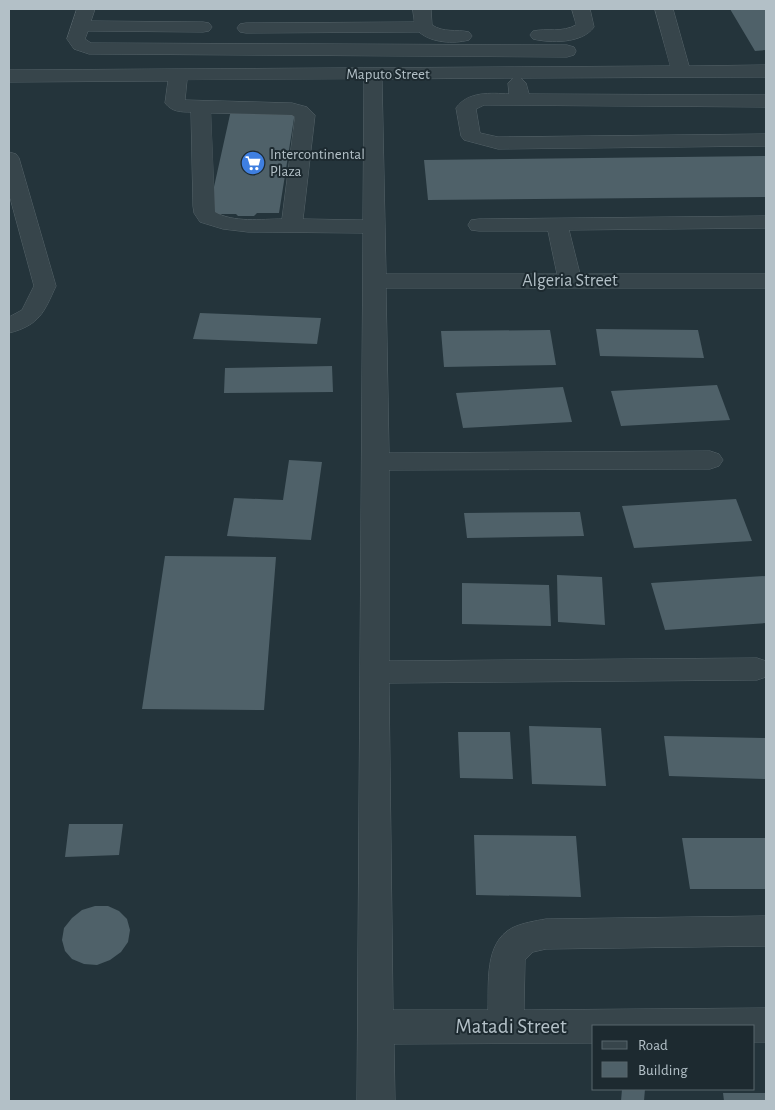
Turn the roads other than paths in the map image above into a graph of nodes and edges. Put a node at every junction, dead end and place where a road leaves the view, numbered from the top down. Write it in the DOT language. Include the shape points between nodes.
graph roads {
  1 [pos="581,9"];
  2 [pos="664,9"];
  3 [pos="83,17"];
  4 [pos="422,18"];
  5 [pos="203,27"];
  6 [pos="246,28"];
  7 [pos="567,51"];
  8 [pos="766,71"];
  9 [pos="681,72"];
  10 [pos="516,73"];
  11 [pos="178,75"];
  12 [pos="373,75"];
  13 [pos="9,76"];
  14 [pos="520,100"];
  15 [pos="766,101"];
  16 [pos="201,107"];
  17 [pos="766,140"];
  18 [pos="9,158"];
  19 [pos="766,222"];
  20 [pos="557,224"];
  21 [pos="292,225"];
  22 [pos="479,225"];
  23 [pos="373,227"];
  24 [pos="374,280"];
  25 [pos="570,281"];
  26 [pos="766,282"];
  27 [pos="9,326"];
  28 [pos="710,460"];
  29 [pos="376,462"];
  30 [pos="757,669"];
  31 [pos="374,672"];
  32 [pos="766,932"];
  33 [pos="505,1025"];
  34 [pos="766,1025"];
  35 [pos="376,1027"];
  36 [pos="376,1101"];
  1 -- 4 [label="street" via="585,27 571,35 439,36 430,33"];
  2 -- 9 [label="street"];
  3 -- 5 [label="street"];
  3 -- 7 [label="street" via="76,39 80,45 89,48"];
  4 -- 6 [label="street"];
  8 -- 9 [label="street, Maputo Street"];
  9 -- 10 [label="street, Maputo Street"];
  10 -- 12 [label="street, Maputo Street"];
  10 -- 14 [label="street"];
  11 -- 12 [label="street, Maputo Street"];
  11 -- 13 [label="street, Maputo Street"];
  11 -- 16 [label="street" via="175,103"];
  12 -- 23 [label="street"];
  14 -- 15 [label="street"];
  14 -- 17 [label="street" via="471,103 466,108 471,136 498,143"];
  16 -- 21 [label="street" via="203,199 208,218 232,224"];
  16 -- 21 [label="street" via="292,109 305,115"];
  18 -- 27 [label="street" via="45,286 30,314"];
  19 -- 20 [label="street"];
  20 -- 22 [label="street"];
  20 -- 25 [label="street"];
  21 -- 23 [label="street"];
  23 -- 24 [label="street"];
  24 -- 25 [label="street, Algeria Street"];
  24 -- 29 [label="street"];
  25 -- 26 [label="street, Algeria Street"];
  28 -- 29 [label="street"];
  29 -- 31 [label="street"];
  30 -- 31 [label="street"];
  31 -- 35 [label="street"];
  32 -- 33 [label="street" via="546,934 524,938 508,958"];
  33 -- 34 [label="street, Matadi Street"];
  33 -- 35 [label="street, Matadi Street"];
  35 -- 36 [label="street"];
}
